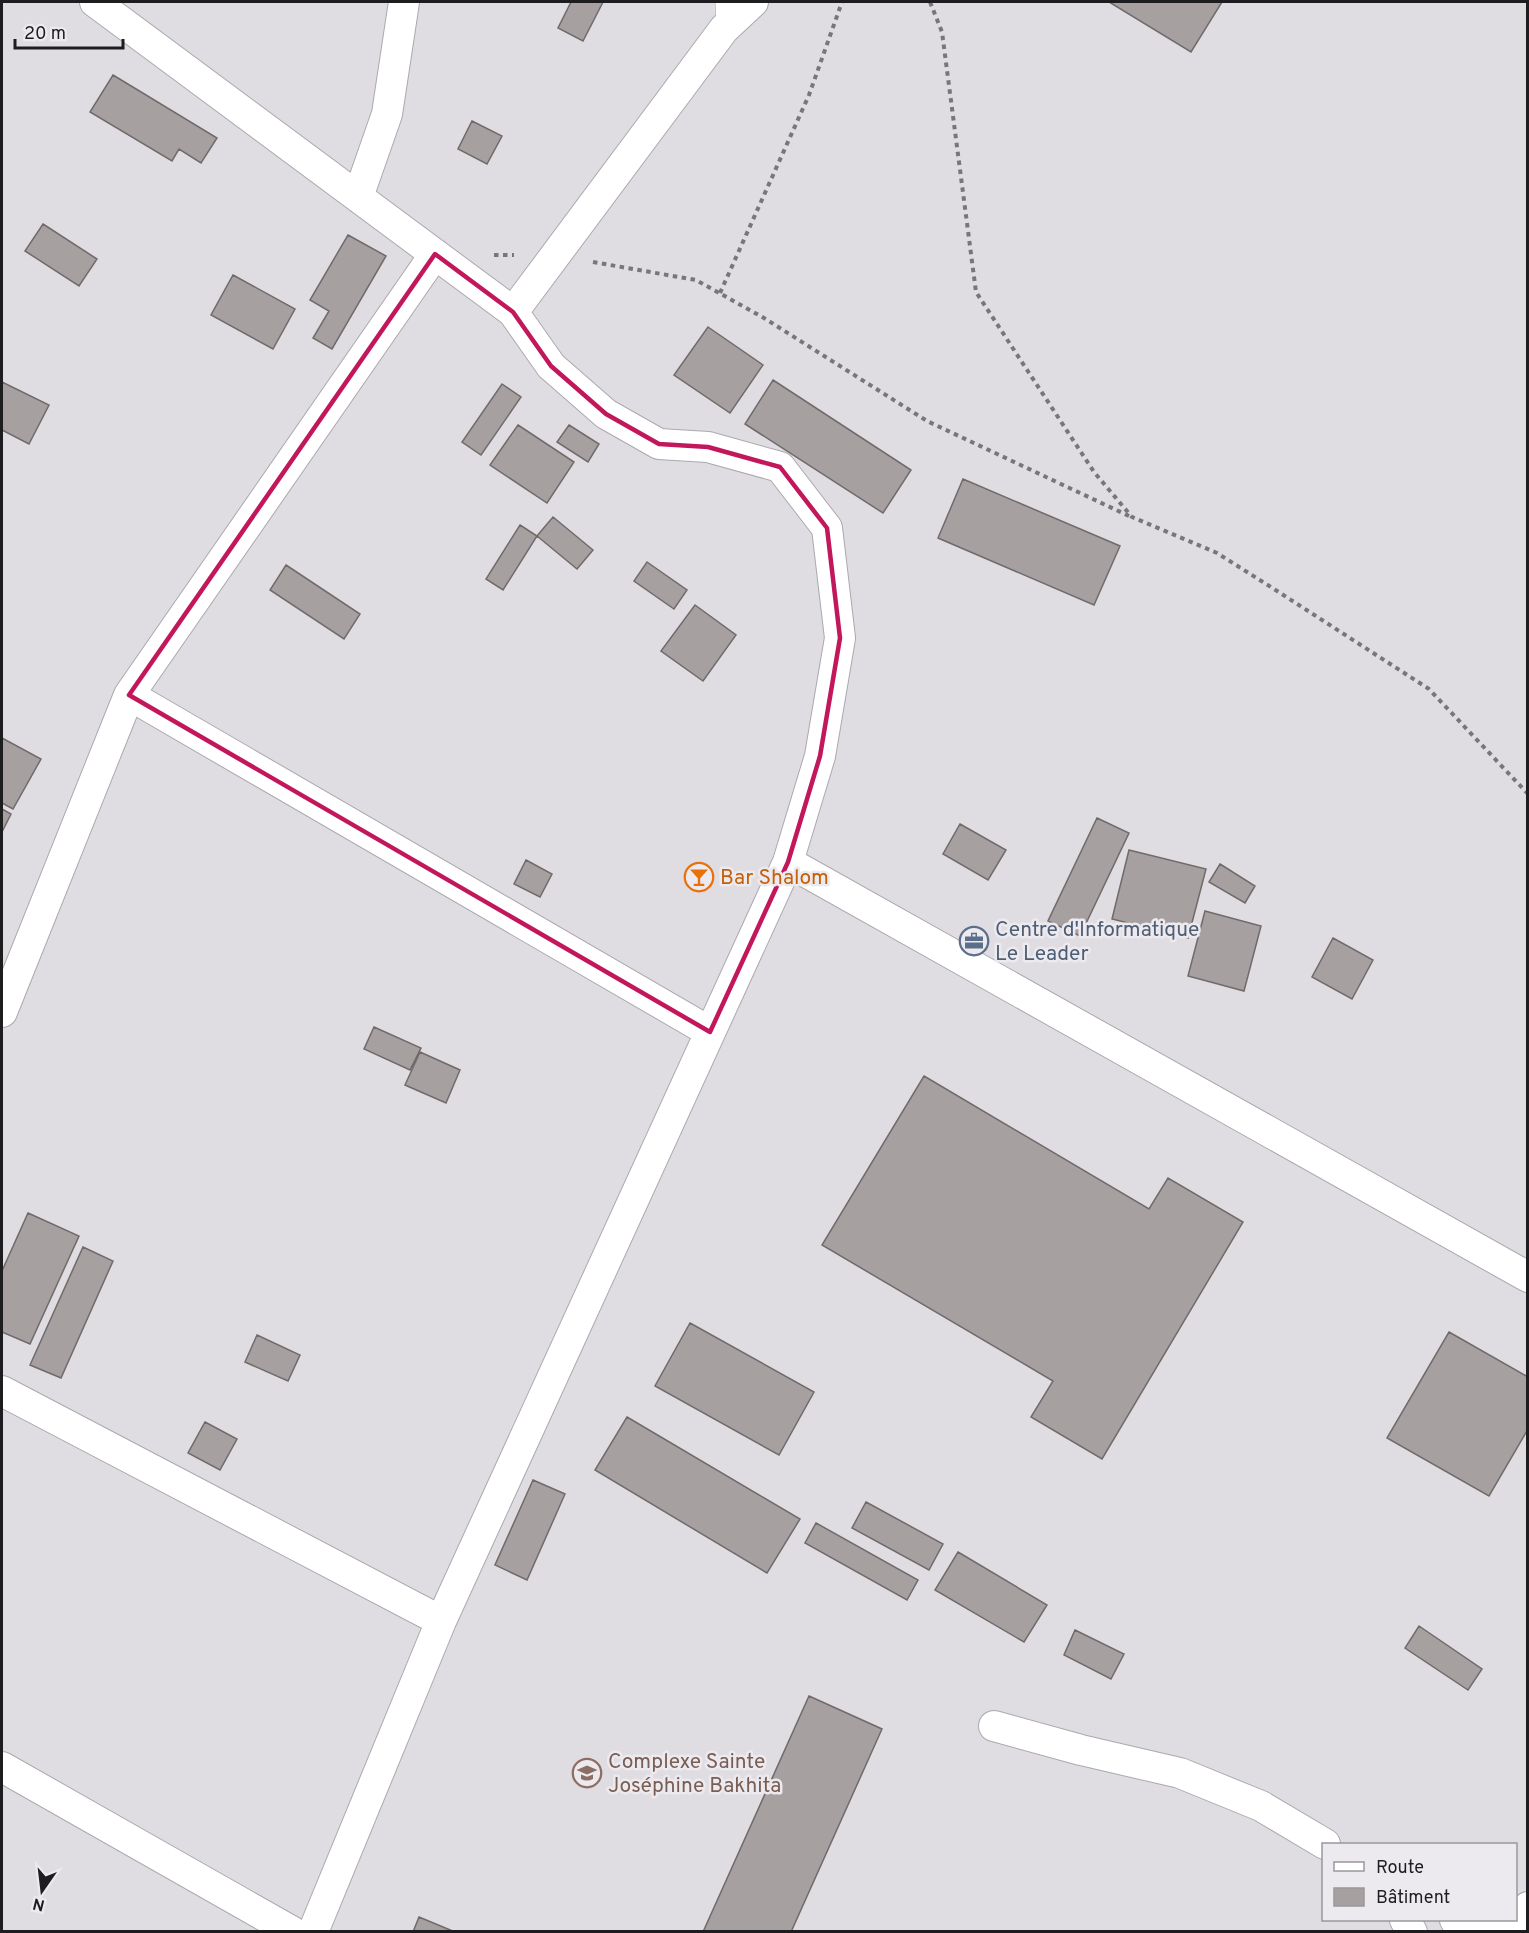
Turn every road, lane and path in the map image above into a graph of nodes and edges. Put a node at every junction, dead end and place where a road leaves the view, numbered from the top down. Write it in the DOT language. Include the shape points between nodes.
graph roads {
  1 [pos="95,2"];
  2 [pos="404,2"];
  3 [pos="753,2"];
  4 [pos="842,2"];
  5 [pos="930,2"];
  6 [pos="723,15"];
  7 [pos="358,197"];
  8 [pos="435,254"];
  9 [pos="555,256"];
  10 [pos="720,293"];
  11 [pos="513,312"];
  12 [pos="1132,517"];
  13 [pos="129,695"];
  14 [pos="1527,794"];
  15 [pos="788,862"];
  16 [pos="2,1012"];
  17 [pos="710,1032"];
  18 [pos="1527,1277"];
  19 [pos="2,1391"];
  20 [pos="441,1621"];
  21 [pos="994,1726"];
  22 [pos="2,1767"];
  23 [pos="1322,1843"];
  24 [pos="1527,1907"];
  25 [pos="1517,1918"];
  26 [pos="1457,1921"];
  27 [pos="1515,1921"];
  28 [pos="293,1932"];
  29 [pos="313,1932"];
  1 -- 7 [label="street"];
  2 -- 7 [label="street" via="387,114"];
  3 -- 6 [label="street"];
  4 -- 10 [label="path" via="809,95"];
  5 -- 12 [label="path" via="942,32 976,292 1094,472"];
  6 -- 9 [label="street"];
  7 -- 8 [label="street"];
  8 -- 9 [label="path"];
  8 -- 11 [label="street"];
  8 -- 13 [label="street"];
  9 -- 10 [label="path" via="696,280"];
  9 -- 11 [label="street"];
  10 -- 12 [label="path" via="927,421"];
  11 -- 15 [label="street" via="551,366 606,414 659,444 708,447 780,467 827,528 840,638 820,756"];
  12 -- 14 [label="path" via="1217,553 1429,689"];
  13 -- 16 [label="street"];
  13 -- 17 [label="street"];
  15 -- 17 [label="street"];
  15 -- 18 [label="street"];
  17 -- 20 [label="street"];
  19 -- 20 [label="street"];
  20 -- 29 [label="street"];
  21 -- 23 [label="street" via="1180,1773 1261,1806"];
  22 -- 28 [label="street"];
  24 -- 25 [label="street"];
  26 -- 27 [label="street" via="1467,1926 1507,1930"];
}
